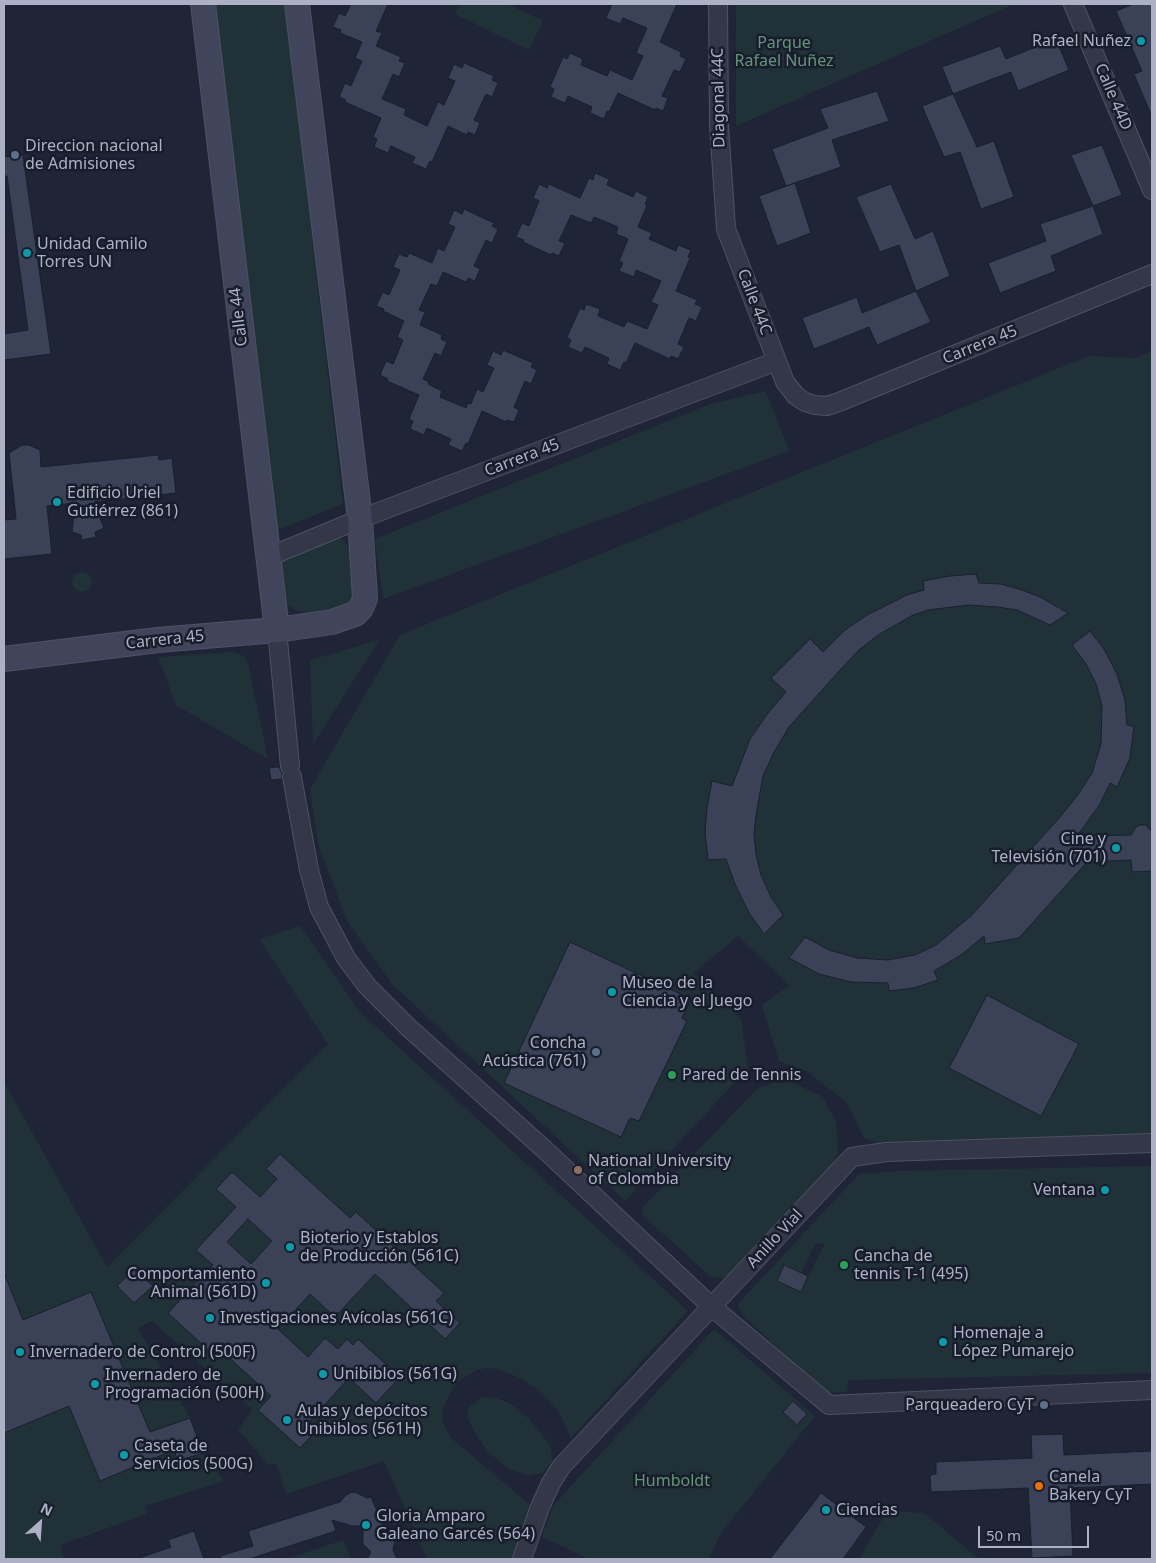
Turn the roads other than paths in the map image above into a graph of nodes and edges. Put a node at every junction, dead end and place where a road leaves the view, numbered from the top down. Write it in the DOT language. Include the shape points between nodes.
graph roads {
  1 [pos="203,4"];
  2 [pos="297,4"];
  3 [pos="718,4"];
  4 [pos="1073,4"];
  5 [pos="1152,190"];
  6 [pos="722,193"];
  7 [pos="1152,274"];
  8 [pos="777,361"];
  9 [pos="805,402"];
  10 [pos="360,519"];
  11 [pos="268,557"];
  12 [pos="277,630"];
  13 [pos="4,660"];
  14 [pos="1152,1143"];
  15 [pos="712,1307"];
  16 [pos="1152,1390"];
  17 [pos="522,1559"];
  1 -- 11 [label="street, Calle 44"];
  2 -- 10 [label="street"];
  3 -- 6 [label="street, Diagonal 44C"];
  4 -- 5 [label="street, Calle 44D"];
  6 -- 8 [label="street, Calle 44C" via="726,229"];
  7 -- 9 [label="street, Carrera 45" via="840,402 827,406"];
  8 -- 9 [label="street, Calle 44C" via="790,390"];
  8 -- 10 [label="street, Carrera 45"];
  10 -- 11 [label="street, Carrera 45"];
  10 -- 12 [label="street, Carrera 45" via="365,588 361,608 355,614 332,622"];
  11 -- 12 [label="street, Calle 44"];
  12 -- 13 [label="street, Carrera 45" via="158,640"];
  12 -- 15 [label="street" via="291,772 309,870 319,907 346,958 367,986 409,1028"];
  14 -- 15 [label="street, Anillo Vial" via="886,1152 852,1157"];
  15 -- 16 [label="street" via="829,1405"];
  15 -- 17 [label="street, Anillo Vial" via="561,1467 540,1506"];
}
